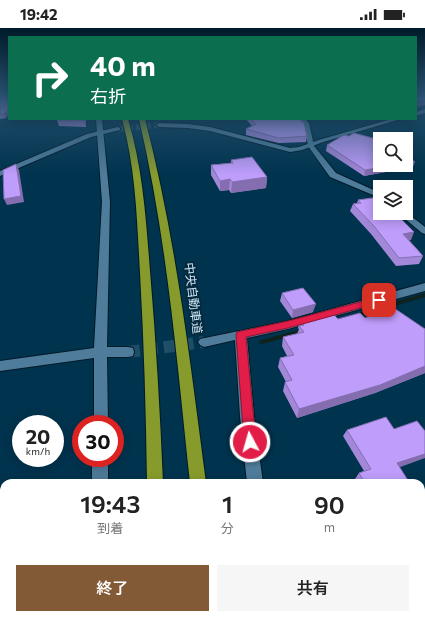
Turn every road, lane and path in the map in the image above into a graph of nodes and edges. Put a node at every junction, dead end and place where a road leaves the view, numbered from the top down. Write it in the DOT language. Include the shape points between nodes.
graph roads {
  1 [pos="99,120"];
  2 [pos="125,120"];
  3 [pos="142,120"];
  4 [pos="302,120"];
  5 [pos="395,120"];
  6 [pos="159,125"];
  7 [pos="118,129"];
  8 [pos="100,132"];
  9 [pos="311,146"];
  10 [pos="0,174"];
  11 [pos="373,193"];
  12 [pos="411,220"];
  13 [pos="425,231"];
  14 [pos="425,287"];
  15 [pos="241,335"];
  16 [pos="204,342"];
  17 [pos="100,352"];
  18 [pos="128,352"];
  19 [pos="0,366"];
  20 [pos="101,415"];
  21 [pos="100,467"];
  22 [pos="100,479"];
  23 [pos="155,479"];
  24 [pos="198,479"];
  25 [pos="255,479"];
  1 -- 8 [label="street"];
  2 -- 23 [label="highway" via="138,176 151,365"];
  3 -- 24 [label="highway, 中央自動車道" via="154,163 172,266"];
  4 -- 9 [label="street" via="306,124"];
  5 -- 9 [label="street"];
  6 -- 9 [label="street" via="210,130 290,150"];
  7 -- 8 [label="street"];
  8 -- 10 [label="street"];
  8 -- 17 [label="street" via="106,202"];
  9 -- 11 [label="street" via="334,175"];
  12 -- 13 [label="street"];
  14 -- 15 [label="street" via="288,325"];
  15 -- 16 [label="street"];
  15 -- 25 [label="street"];
  17 -- 18 [label="street"];
  17 -- 19 [label="street"];
  17 -- 20 [label="street"];
  21 -- 22 [label="street"];
}
